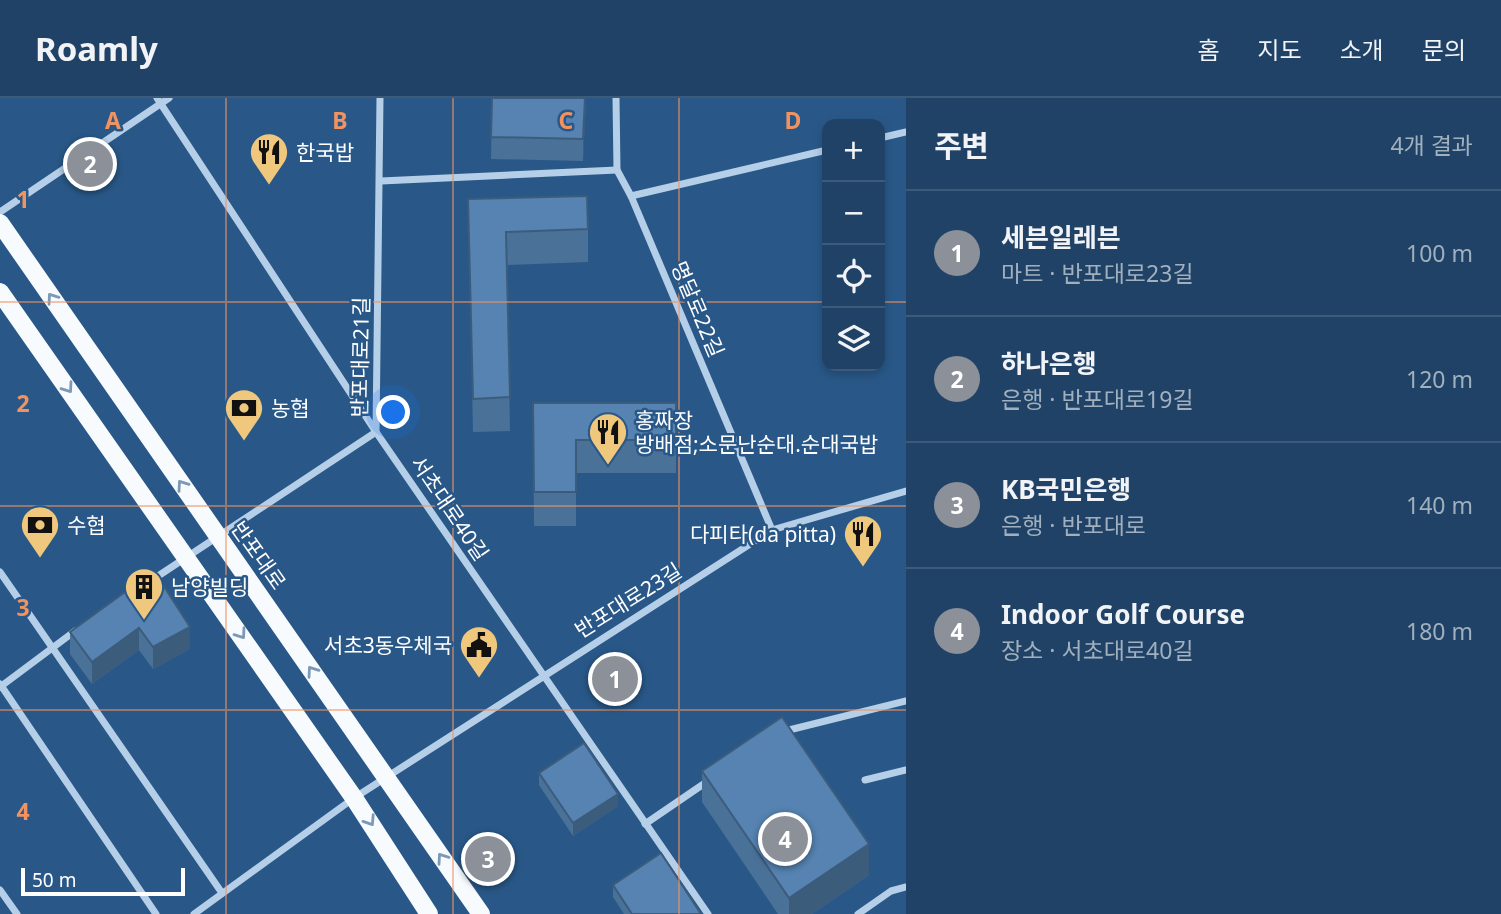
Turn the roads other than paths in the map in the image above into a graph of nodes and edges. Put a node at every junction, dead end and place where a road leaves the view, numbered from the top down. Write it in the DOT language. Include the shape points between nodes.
graph roads {
  1 [pos="169,98"];
  2 [pos="380,98"];
  3 [pos="616,98"];
  4 [pos="160,100"];
  5 [pos="906,132"];
  6 [pos="885,137"];
  7 [pos="822,151"];
  8 [pos="617,170"];
  9 [pos="381,181"];
  10 [pos="631,196"];
  11 [pos="0,212"];
  12 [pos="0,223"];
  13 [pos="0,292"];
  14 [pos="376,432"];
  15 [pos="906,491"];
  16 [pos="772,530"];
  17 [pos="218,536"];
  18 [pos="187,556"];
  19 [pos="0,572"];
  20 [pos="136,591"];
  21 [pos="83,626"];
  22 [pos="51,648"];
  23 [pos="542,675"];
  24 [pos="1,686"];
  25 [pos="906,701"];
  26 [pos="774,736"];
  27 [pos="906,770"];
  28 [pos="720,773"];
  29 [pos="387,778"];
  30 [pos="865,780"];
  31 [pos="354,798"];
  32 [pos="645,824"];
  33 [pos="906,887"];
  34 [pos="0,890"];
  35 [pos="222,893"];
  36 [pos="17,914"];
  37 [pos="156,914"];
  38 [pos="194,914"];
  39 [pos="429,914"];
  40 [pos="481,914"];
  41 [pos="708,914"];
  42 [pos="858,914"];
  1 -- 4 [label="street"];
  2 -- 9 [label="street, 반포대로21길"];
  3 -- 8 [label="street, 명달로22길"];
  4 -- 11 [label="street"];
  4 -- 14 [label="street, 서초대로40길"];
  5 -- 6 [label="street"];
  7 -- 10 [label="street"];
  8 -- 9 [label="street"];
  8 -- 10 [label="street, 명달로22길"];
  9 -- 14 [label="street, 반포대로21길"];
  10 -- 16 [label="street, 명달로22길"];
  17 -- 12 [label="main road, 반포대로, one-way"];
  13 -- 18 [label="main road, one-way"];
  14 -- 17 [label="street, 반포대로21길"];
  14 -- 23 [label="street, 서초대로40길"];
  15 -- 16 [label="street, 반포대로23길"];
  16 -- 23 [label="street, 반포대로23길"];
  17 -- 18 [label="street, 반포대로21길"];
  29 -- 17 [label="main road, 반포대로, one-way"];
  18 -- 20 [label="street, 반포대로21길"];
  18 -- 31 [label="main road, one-way"];
  19 -- 22 [label="street"];
  21 -- 22 [label="street"];
  22 -- 24 [label="street"];
  22 -- 35 [label="street"];
  23 -- 29 [label="street, 반포대로23길"];
  23 -- 32 [label="street, 서초대로40길"];
  24 -- 37 [label="street"];
  25 -- 26 [label="street" via="785,729"];
  27 -- 30 [label="street"];
  28 -- 32 [label="street"];
  29 -- 31 [label="street, 반포대로23길"];
  40 -- 29 [label="main road, 반포대로, one-way"];
  31 -- 35 [label="street, 반포대로23길"];
  31 -- 39 [label="main road, one-way"];
  32 -- 41 [label="street, 서초대로40길"];
  33 -- 42 [label="street" via="891,891"];
  34 -- 36 [label="street"];
  35 -- 38 [label="street, 반포대로23길"];
}
